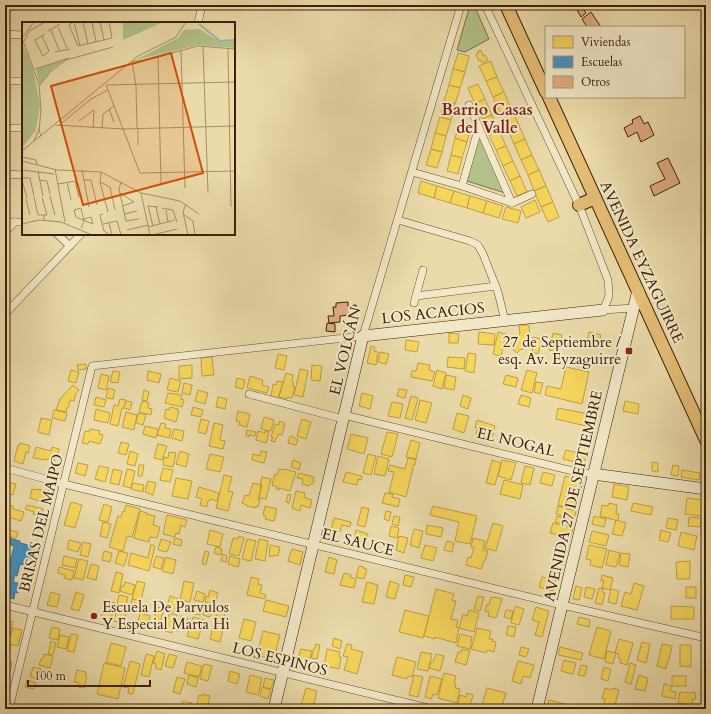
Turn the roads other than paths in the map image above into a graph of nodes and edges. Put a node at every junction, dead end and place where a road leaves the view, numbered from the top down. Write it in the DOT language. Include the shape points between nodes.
graph roads {
  1 [pos="202,5"];
  2 [pos="461,5"];
  3 [pos="485,5"];
  4 [pos="506,5"];
  5 [pos="198,22"];
  6 [pos="5,34"];
  7 [pos="22,35"];
  8 [pos="5,81"];
  9 [pos="22,81"];
  10 [pos="545,90"];
  11 [pos="548,98"];
  12 [pos="469,105"];
  13 [pos="478,126"];
  14 [pos="5,128"];
  15 [pos="22,128"];
  16 [pos="412,172"];
  17 [pos="5,174"];
  18 [pos="22,175"];
  19 [pos="462,186"];
  20 [pos="532,194"];
  21 [pos="595,198"];
  22 [pos="512,203"];
  23 [pos="578,205"];
  24 [pos="398,220"];
  25 [pos="5,222"];
  26 [pos="15,222"];
  27 [pos="22,222"];
  28 [pos="5,232"];
  29 [pos="58,235"];
  30 [pos="80,235"];
  31 [pos="70,246"];
  32 [pos="423,270"];
  33 [pos="496,286"];
  34 [pos="638,290"];
  35 [pos="633,308"];
  36 [pos="603,310"];
  37 [pos="5,314"];
  38 [pos="504,321"];
  39 [pos="363,336"];
  40 [pos="92,366"];
  41 [pos="248,394"];
  42 [pos="344,417"];
  43 [pos="706,440"];
  44 [pos="5,468"];
  45 [pos="593,474"];
  46 [pos="64,484"];
  47 [pos="706,489"];
  48 [pos="313,544"];
  49 [pos="5,605"];
  50 [pos="562,605"];
  51 [pos="32,612"];
  52 [pos="706,638"];
  53 [pos="282,673"];
  54 [pos="9,709"];
  55 [pos="274,709"];
  56 [pos="432,709"];
  57 [pos="537,709"];
  1 -- 5 [label="street"];
  2 -- 16 [label="street, EL VOLCÁN"];
  3 -- 23 [label="street"];
  4 -- 10 [label="main road"];
  6 -- 7 [label="street"];
  8 -- 9 [label="street"];
  11 -- 21 [label="main road, AVENIDA EYZAGUIRRE"];
  12 -- 13 [label="street"];
  13 -- 19 [label="street"];
  13 -- 22 [label="street"];
  14 -- 15 [label="street"];
  16 -- 19 [label="street"];
  16 -- 24 [label="street, EL VOLCÁN"];
  17 -- 18 [label="street"];
  19 -- 22 [label="street"];
  20 -- 22 [label="street"];
  21 -- 23 [label="main road"];
  21 -- 34 [label="main road, AVENIDA EYZAGUIRRE"];
  23 -- 36 [label="street" via="608,280 609,294"];
  24 -- 33 [label="street" via="475,243 484,254"];
  24 -- 39 [label="street, EL VOLCÁN"];
  25 -- 26 [label="street"];
  26 -- 27 [label="street"];
  26 -- 28 [label="street"];
  29 -- 31 [label="street"];
  30 -- 31 [label="street"];
  31 -- 37 [label="street"];
  32 -- 33 [label="street" via="415,300"];
  33 -- 38 [label="street"];
  34 -- 35 [label="street, AVENIDA 27 DE SEPTIEMBRE"];
  34 -- 43 [label="main road, AVENIDA EYZAGUIRRE"];
  35 -- 36 [label="street, LOS ACACIOS"];
  35 -- 45 [label="street, AVENIDA 27 DE SEPTIEMBRE"];
  36 -- 38 [label="street, LOS ACACIOS"];
  38 -- 39 [label="street, LOS ACACIOS"];
  39 -- 40 [label="street, LOS ACACIOS"];
  39 -- 42 [label="street, EL VOLCÁN"];
  40 -- 46 [label="street, BRISAS DEL MAIPO"];
  41 -- 42 [label="street, EL NOGAL"];
  42 -- 45 [label="street, EL NOGAL"];
  42 -- 48 [label="street, EL VOLCÁN"];
  44 -- 46 [label="street, EL SAUCE"];
  45 -- 47 [label="street, EL NOGAL"];
  45 -- 50 [label="street, AVENIDA 27 DE SEPTIEMBRE"];
  46 -- 48 [label="street, EL SAUCE"];
  46 -- 51 [label="street, BRISAS DEL MAIPO"];
  48 -- 50 [label="street, EL SAUCE"];
  48 -- 53 [label="street, EL VOLCÁN"];
  49 -- 51 [label="street, LOS ESPINOS"];
  50 -- 52 [label="street, EL SAUCE"];
  50 -- 57 [label="street, AVENIDA 27 DE SEPTIEMBRE"];
  51 -- 53 [label="street, LOS ESPINOS"];
  51 -- 54 [label="street, BRISAS DEL MAIPO"];
  53 -- 55 [label="street, EL VOLCÁN"];
  53 -- 56 [label="street, LOS ESPINOS"];
}
